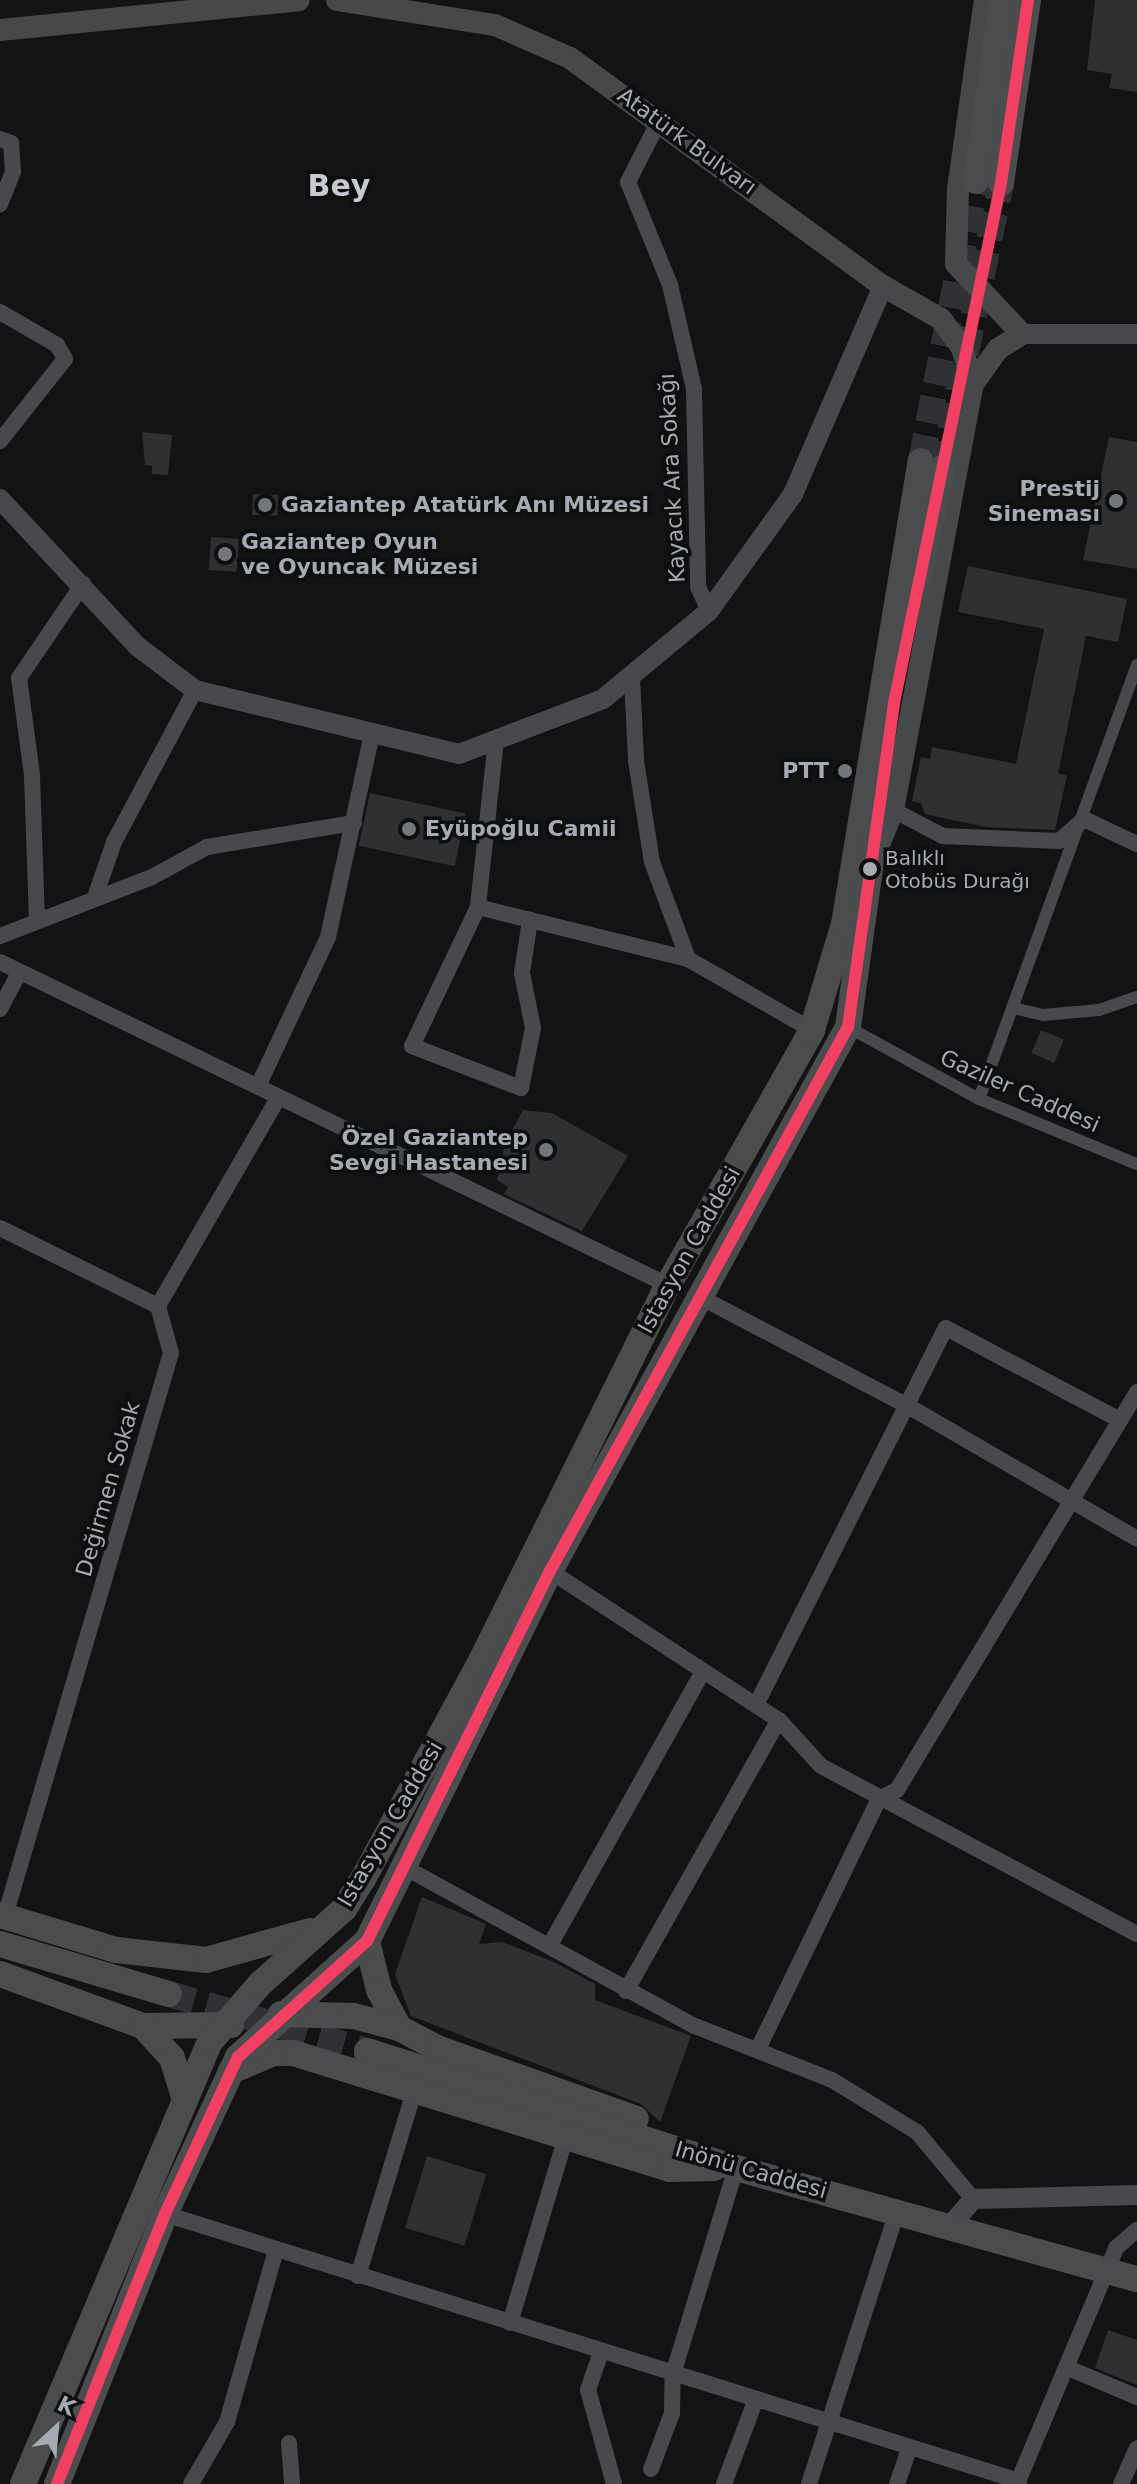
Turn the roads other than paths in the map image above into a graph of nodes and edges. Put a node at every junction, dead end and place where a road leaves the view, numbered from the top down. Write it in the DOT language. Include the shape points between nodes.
graph roads {
  1 [pos="298,0"];
  2 [pos="337,0"];
  3 [pos="985,0"];
  4 [pos="1002,0"];
  5 [pos="1028,0"];
  6 [pos="0,30"];
  7 [pos="660,119"];
  8 [pos="0,139"];
  9 [pos="0,205"];
  10 [pos="883,286"];
  11 [pos="0,312"];
  12 [pos="1022,334"];
  13 [pos="1137,334"];
  14 [pos="973,384"];
  15 [pos="0,441"];
  16 [pos="0,499"];
  17 [pos="83,584"];
  18 [pos="709,611"];
  19 [pos="1137,665"];
  20 [pos="632,678"];
  21 [pos="195,690"];
  22 [pos="371,738"];
  23 [pos="496,740"];
  24 [pos="893,810"];
  25 [pos="1084,819"];
  26 [pos="354,823"];
  27 [pos="1137,844"];
  28 [pos="874,858"];
  29 [pos="96,894"];
  30 [pos="478,907"];
  31 [pos="37,920"];
  32 [pos="530,920"];
  33 [pos="0,936"];
  34 [pos="688,959"];
  35 [pos="0,962"];
  36 [pos="19,973"];
  37 [pos="1137,997"];
  38 [pos="1013,1008"];
  39 [pos="0,1009"];
  40 [pos="848,1027"];
  41 [pos="812,1030"];
  42 [pos="258,1086"];
  43 [pos="278,1098"];
  44 [pos="979,1099"];
  45 [pos="1137,1164"];
  46 [pos="0,1228"];
  47 [pos="668,1285"];
  48 [pos="700,1297"];
  49 [pos="158,1306"];
  50 [pos="1137,1392"];
  51 [pos="908,1406"];
  52 [pos="1120,1420"];
  53 [pos="1070,1501"];
  54 [pos="1137,1539"];
  55 [pos="550,1571"];
  56 [pos="703,1671"];
  57 [pos="756,1705"];
  58 [pos="779,1720"];
  59 [pos="879,1799"];
  60 [pos="404,1867"];
  61 [pos="2,1915"];
  62 [pos="321,1928"];
  63 [pos="1137,1934"];
  64 [pos="367,1941"];
  65 [pos="0,1944"];
  66 [pos="550,1945"];
  67 [pos="0,1974"];
  68 [pos="626,1991"];
  69 [pos="169,1994"];
  70 [pos="289,2013"];
  71 [pos="143,2026"];
  72 [pos="222,2026"];
  73 [pos="399,2028"];
  74 [pos="759,2047"];
  75 [pos="367,2051"];
  76 [pos="231,2071"];
  77 [pos="415,2088"];
  78 [pos="184,2097"];
  79 [pos="566,2136"];
  80 [pos="736,2168"];
  81 [pos="1137,2195"];
  82 [pos="973,2199"];
  83 [pos="897,2212"];
  84 [pos="165,2214"];
  85 [pos="949,2227"];
  86 [pos="1137,2230"];
  87 [pos="276,2250"];
  88 [pos="1110,2270"];
  89 [pos="358,2276"];
  90 [pos="1137,2279"];
  91 [pos="510,2323"];
  92 [pos="601,2352"];
  93 [pos="1068,2368"];
  94 [pos="673,2374"];
  95 [pos="1137,2397"];
  96 [pos="756,2399"];
  97 [pos="829,2422"];
  98 [pos="289,2443"];
  99 [pos="910,2447"];
  100 [pos="1137,2448"];
  101 [pos="651,2469"];
  102 [pos="1018,2482"];
  103 [pos="23,2484"];
  104 [pos="57,2484"];
  105 [pos="191,2484"];
  106 [pos="292,2484"];
  107 [pos="614,2484"];
  108 [pos="724,2484"];
  109 [pos="809,2484"];
  110 [pos="897,2484"];
  111 [pos="1121,2484"];
  1 -- 6 [label="main road"];
  2 -- 7 [label="main road, Atatürk Bulvarı" via="495,25 570,58"];
  3 -- 12 [label="main road" via="958,189 956,264"];
  4 -- 5 [label="main road" via="988,182"];
  7 -- 10 [label="main road, Atatürk Bulvarı"];
  7 -- 18 [label="street, Kayacık Ara Sokağı" via="628,182 670,285 694,389 698,587"];
  8 -- 9 [label="street" via="11,143 13,172"];
  10 -- 14 [label="main road, Atatürk Bulvarı" via="941,319 962,348"];
  10 -- 18 [label="street" via="793,494"];
  11 -- 15 [label="street" via="57,345 65,359"];
  12 -- 13 [label="street"];
  12 -- 14 [label="main road" via="998,349"];
  14 -- 24 [label="main road"];
  16 -- 17 [label="street"];
  17 -- 21 [label="street" via="137,646"];
  17 -- 31 [label="street" via="19,678 32,775"];
  18 -- 20 [label="street"];
  19 -- 25 [label="street"];
  20 -- 23 [label="street" via="603,699"];
  20 -- 34 [label="street" via="636,761 652,862"];
  21 -- 22 [label="street"];
  21 -- 29 [label="street" via="114,842"];
  22 -- 23 [label="street" via="459,754"];
  22 -- 26 [label="street"];
  23 -- 30 [label="street"];
  24 -- 25 [label="street" via="943,836 1020,842 1059,841"];
  24 -- 28 [label="main road"];
  25 -- 27 [label="street"];
  25 -- 38 [label="street"];
  26 -- 29 [label="street" via="207,847 152,877"];
  26 -- 42 [label="street" via="328,937"];
  28 -- 40 [label="main road"];
  28 -- 41 [label="main road, Istasyon Caddesi" via="932,464 844,924"];
  29 -- 31 [label="street"];
  30 -- 32 [label="street"];
  30 -- 32 [label="street" via="412,1046 521,1088 533,1028 522,973"];
  31 -- 33 [label="street"];
  32 -- 34 [label="street"];
  34 -- 41 [label="street"];
  35 -- 36 [label="street"];
  36 -- 39 [label="street"];
  36 -- 42 [label="street"];
  37 -- 38 [label="street" via="1099,1010 1043,1015"];
  38 -- 44 [label="street"];
  40 -- 44 [label="street, Gaziler Caddesi"];
  40 -- 48 [label="main road"];
  41 -- 47 [label="main road, Istasyon Caddesi"];
  42 -- 43 [label="street"];
  43 -- 47 [label="street"];
  43 -- 49 [label="street"];
  44 -- 45 [label="street, Gaziler Caddesi"];
  46 -- 49 [label="street"];
  47 -- 62 [label="main road, Istasyon Caddesi" via="415,1788 344,1909"];
  48 -- 51 [label="street"];
  48 -- 55 [label="main road"];
  49 -- 61 [label="street, Değirmen Sokak" via="171,1353"];
  50 -- 52 [label="street"];
  51 -- 52 [label="street" via="946,1328"];
  51 -- 53 [label="street"];
  51 -- 57 [label="street"];
  52 -- 53 [label="street"];
  53 -- 54 [label="street"];
  53 -- 59 [label="street" via="897,1790"];
  55 -- 56 [label="street"];
  55 -- 60 [label="main road"];
  56 -- 57 [label="street"];
  56 -- 66 [label="street"];
  57 -- 58 [label="street"];
  58 -- 59 [label="street" via="821,1766"];
  58 -- 68 [label="street"];
  59 -- 63 [label="street"];
  59 -- 74 [label="street"];
  60 -- 64 [label="main road"];
  60 -- 66 [label="street"];
  61 -- 62 [label="main road" via="116,1950 206,1960 236,1956"];
  62 -- 72 [label="main road, Istasyon Caddesi"];
  64 -- 70 [label="main road"];
  64 -- 73 [label="main road" via="379,1990"];
  65 -- 69 [label="main road"];
  66 -- 68 [label="street"];
  67 -- 71 [label="main road"];
  68 -- 74 [label="street" via="724,2039"];
  70 -- 72 [label="main road"];
  70 -- 73 [label="main road" via="354,2016"];
  70 -- 76 [label="main road" via="256,2036"];
  71 -- 72 [label="main road"];
  71 -- 78 [label="main road" via="172,2058"];
  72 -- 78 [label="main road, Istasyon Caddesi"];
  73 -- 80 [label="main road" via="450,2054 692,2141"];
  74 -- 82 [label="street" via="832,2080 917,2132"];
  75 -- 80 [label="main road, Inönü Caddesi"];
  76 -- 77 [label="main road" via="274,2053 293,2053"];
  76 -- 84 [label="main road"];
  77 -- 79 [label="main road"];
  77 -- 89 [label="street"];
  78 -- 103 [label="main road, Istasyon Caddesi"];
  79 -- 80 [label="main road" via="670,2169"];
  79 -- 91 [label="street"];
  80 -- 83 [label="main road, Inönü Caddesi"];
  80 -- 94 [label="street"];
  81 -- 82 [label="street"];
  82 -- 85 [label="street"];
  83 -- 85 [label="main road, Inönü Caddesi"];
  83 -- 97 [label="street"];
  84 -- 87 [label="street"];
  84 -- 104 [label="main road"];
  85 -- 88 [label="main road, Inönü Caddesi"];
  86 -- 88 [label="street" via="1116,2248"];
  87 -- 89 [label="street"];
  87 -- 105 [label="street" via="227,2422"];
  88 -- 90 [label="main road, Inönü Caddesi"];
  88 -- 93 [label="street"];
  89 -- 91 [label="street"];
  91 -- 92 [label="street"];
  92 -- 94 [label="street"];
  92 -- 107 [label="street" via="588,2390"];
  93 -- 95 [label="street"];
  93 -- 102 [label="street"];
  94 -- 96 [label="street"];
  94 -- 101 [label="street" via="672,2413"];
  96 -- 97 [label="street"];
  96 -- 108 [label="street"];
  97 -- 99 [label="street"];
  97 -- 109 [label="street"];
  98 -- 106 [label="street"];
  99 -- 102 [label="street"];
  99 -- 110 [label="street"];
  100 -- 111 [label="street"];
}
